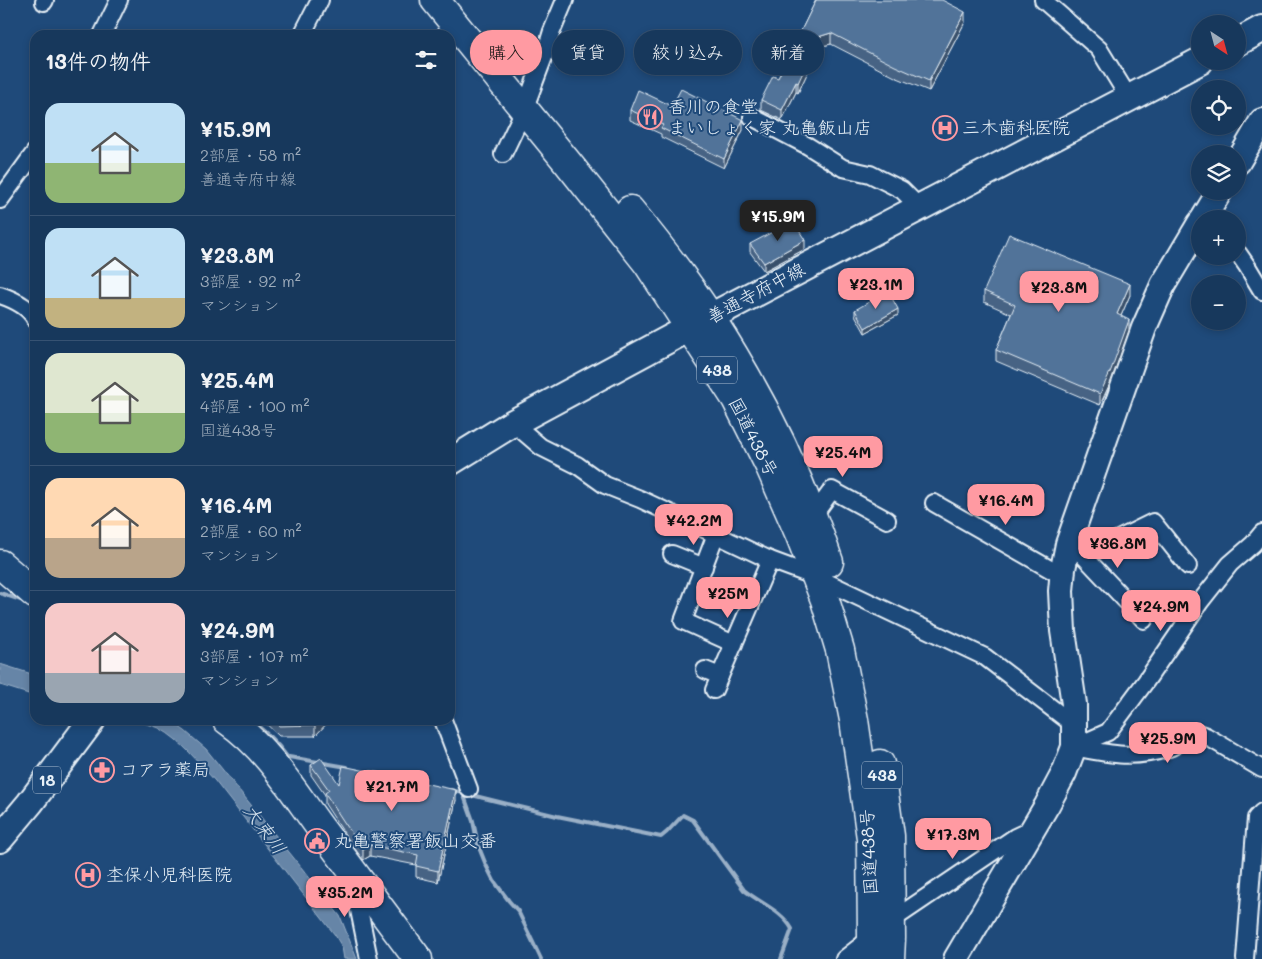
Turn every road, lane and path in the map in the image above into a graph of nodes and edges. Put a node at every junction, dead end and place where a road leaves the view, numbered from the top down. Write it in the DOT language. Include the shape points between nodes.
graph roads {
  1 [pos="118,0"];
  2 [pos="320,0"];
  3 [pos="435,0"];
  4 [pos="456,0"];
  5 [pos="566,0"];
  6 [pos="1043,0"];
  7 [pos="1262,29"];
  8 [pos="104,30"];
  9 [pos="305,30"];
  10 [pos="1246,38"];
  11 [pos="1191,66"];
  12 [pos="1129,98"];
  13 [pos="528,101"];
  14 [pos="752,117"];
  15 [pos="1262,121"];
  16 [pos="1246,148"];
  17 [pos="503,154"];
  18 [pos="30,159"];
  19 [pos="0,200"];
  20 [pos="919,207"];
  21 [pos="1191,240"];
  22 [pos="1246,265"];
  23 [pos="1262,291"];
  24 [pos="0,295"];
  25 [pos="30,312"];
  26 [pos="700,322"];
  27 [pos="513,423"];
  28 [pos="455,459"];
  29 [pos="934,503"];
  30 [pos="813,516"];
  31 [pos="887,520"];
  32 [pos="1262,533"];
  33 [pos="716,534"];
  34 [pos="1077,549"];
  35 [pos="672,554"];
  36 [pos="770,560"];
  37 [pos="0,564"];
  38 [pos="1188,566"];
  39 [pos="704,567"];
  40 [pos="1062,576"];
  41 [pos="827,582"];
  42 [pos="30,590"];
  43 [pos="1144,620"];
  44 [pos="734,644"];
  45 [pos="705,670"];
  46 [pos="88,725"];
  47 [pos="234,725"];
  48 [pos="444,725"];
  49 [pos="1074,736"];
  50 [pos="1262,769"];
  51 [pos="469,789"];
  52 [pos="1262,812"];
  53 [pos="1032,829"];
  54 [pos="0,838"];
  55 [pos="359,880"];
  56 [pos="878,939"];
  57 [pos="369,959"];
  58 [pos="418,959"];
  59 [pos="844,959"];
  60 [pos="890,959"];
  61 [pos="956,959"];
  62 [pos="1245,959"];
  1 -- 8 [label="street"];
  2 -- 9 [label="street"];
  3 -- 13 [label="highway, 国道438号 / 438"];
  4 -- 13 [label="highway, 国道438号 / 438"];
  5 -- 13 [label="street"];
  6 -- 12 [label="street" via="1099,49"];
  7 -- 10 [label="main road"];
  11 -- 12 [label="main road, 善通寺府中線"];
  12 -- 20 [label="main road, 善通寺府中線"];
  13 -- 17 [label="street"];
  13 -- 26 [label="highway, 国道438号 / 438" via="632,212 674,267"];
  14 -- 20 [label="street" via="843,168 870,174 902,190"];
  15 -- 16 [label="street"];
  18 -- 19 [label="street"];
  20 -- 26 [label="main road, 善通寺府中線"];
  21 -- 34 [label="street" via="1162,285 1144,328"];
  22 -- 23 [label="street"];
  24 -- 25 [label="street"];
  26 -- 27 [label="main road, 善通寺府中線"];
  26 -- 30 [label="highway, 国道438号 / 438" via="752,386"];
  26 -- 41 [label="highway, 国道438号 / 438" via="799,533"];
  27 -- 28 [label="main road, 善通寺府中線"];
  27 -- 33 [label="street" via="540,447 577,465 605,484"];
  29 -- 40 [label="street"];
  30 -- 31 [label="street" via="832,490"];
  30 -- 41 [label="highway, 国道438号 / 438"];
  32 -- 49 [label="street" via="1230,564 1200,602 1108,732"];
  33 -- 36 [label="street"];
  33 -- 39 [label="street"];
  34 -- 38 [label="street" via="1152,522"];
  34 -- 40 [label="street"];
  34 -- 43 [label="street"];
  35 -- 39 [label="street"];
  36 -- 41 [label="street"];
  36 -- 44 [label="street"];
  37 -- 42 [label="highway"];
  39 -- 44 [label="street" via="683,621"];
  40 -- 49 [label="street" via="1063,632 1074,704"];
  41 -- 49 [label="street" via="985,657"];
  41 -- 56 [label="highway, 国道438号 / 438" via="856,647 873,716 890,836"];
  44 -- 45 [label="street" via="717,683"];
  46 -- 54 [label="main road, 18"];
  47 -- 55 [label="highway" via="258,745"];
  48 -- 51 [label="street"];
  49 -- 50 [label="street" via="1116,755 1140,755 1170,748 1195,732"];
  49 -- 53 [label="street" via="1064,773"];
  52 -- 62 [label="street" via="1256,818"];
  53 -- 56 [label="street" via="1015,837"];
  53 -- 61 [label="street"];
  55 -- 57 [label="street" via="355,890"];
  55 -- 58 [label="highway"];
  56 -- 59 [label="street"];
  56 -- 60 [label="highway, 国道438号 / 438" via="891,938"];
}
